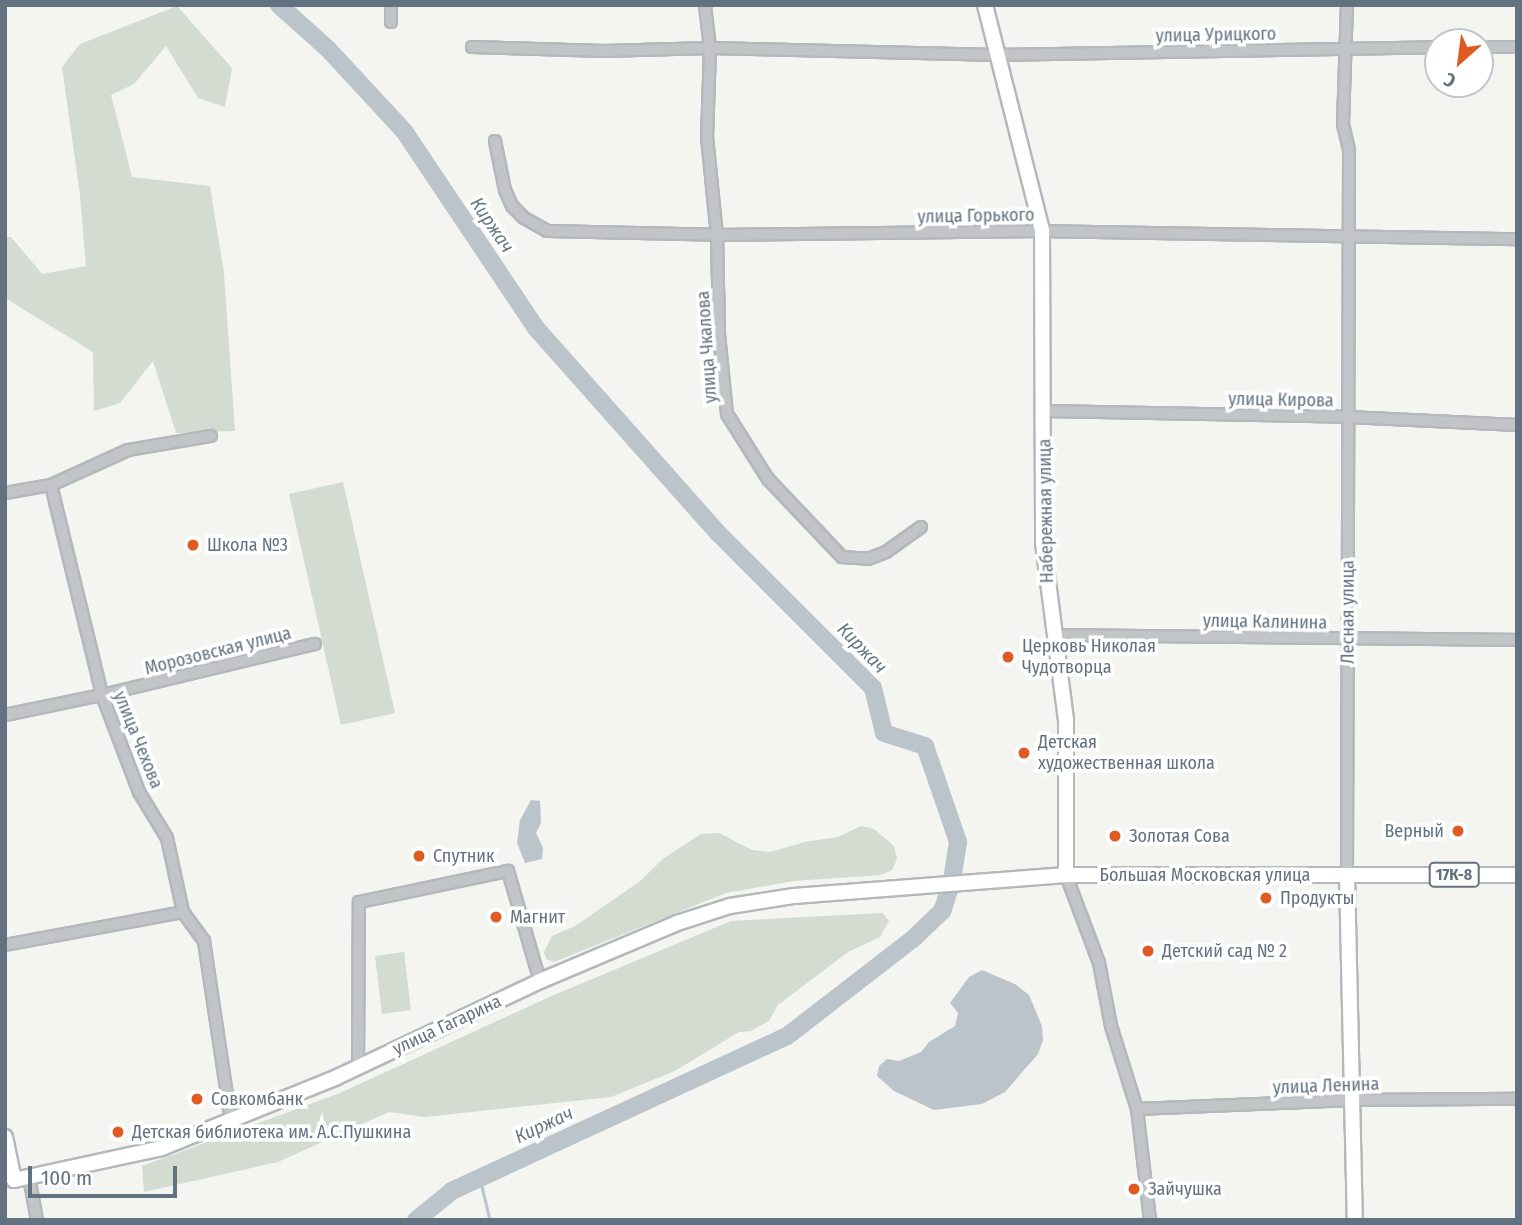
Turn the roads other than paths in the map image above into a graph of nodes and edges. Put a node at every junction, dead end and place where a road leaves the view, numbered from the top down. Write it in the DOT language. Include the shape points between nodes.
graph roads {
  1 [pos="391,5"];
  2 [pos="705,5"];
  3 [pos="985,5"];
  4 [pos="1347,5"];
  5 [pos="391,22"];
  6 [pos="472,47"];
  7 [pos="1424,47"];
  8 [pos="1494,47"];
  9 [pos="1517,47"];
  10 [pos="710,48"];
  11 [pos="1344,48"];
  12 [pos="996,55"];
  13 [pos="495,141"];
  14 [pos="1042,231"];
  15 [pos="717,235"];
  16 [pos="1348,237"];
  17 [pos="1517,239"];
  18 [pos="1045,411"];
  19 [pos="1348,417"];
  20 [pos="1517,425"];
  21 [pos="211,436"];
  22 [pos="51,485"];
  23 [pos="5,493"];
  24 [pos="921,527"];
  25 [pos="1054,635"];
  26 [pos="1348,639"];
  27 [pos="1517,640"];
  28 [pos="315,644"];
  29 [pos="102,695"];
  30 [pos="5,715"];
  31 [pos="1347,874"];
  32 [pos="1066,875"];
  33 [pos="1517,875"];
  34 [pos="893,890"];
  35 [pos="183,912"];
  36 [pos="5,945"];
  37 [pos="540,981"];
  38 [pos="358,1067"];
  39 [pos="1517,1099"];
  40 [pos="1354,1100"];
  41 [pos="1137,1109"];
  42 [pos="231,1122"];
  43 [pos="5,1137"];
  44 [pos="16,1180"];
  45 [pos="37,1220"];
  46 [pos="1150,1220"];
  47 [pos="1354,1220"];
  1 -- 5 [label="street"];
  2 -- 10 [label="street, улица Чкалова"];
  3 -- 12 [label="main road, Набережная улица"];
  4 -- 11 [label="street, Лесная улица"];
  6 -- 10 [label="street, улица Урицкого"];
  7 -- 11 [label="street, улица Урицкого"];
  8 -- 9 [label="street"];
  10 -- 12 [label="street, улица Урицкого"];
  10 -- 15 [label="street, улица Чкалова" via="708,137"];
  11 -- 12 [label="street, улица Урицкого"];
  11 -- 16 [label="street, Лесная улица"];
  12 -- 14 [label="main road, Набережная улица"];
  13 -- 15 [label="street, улица Горького" via="512,206 547,231"];
  14 -- 15 [label="street, улица Горького"];
  14 -- 16 [label="street, улица Горького"];
  14 -- 18 [label="main road, Набережная улица"];
  15 -- 24 [label="street, улица Чкалова" via="719,334 727,414 768,480 842,557 868,559"];
  16 -- 17 [label="street, улица Горького"];
  16 -- 19 [label="street, Лесная улица"];
  18 -- 19 [label="street, улица Кирова"];
  18 -- 25 [label="main road, Набережная улица" via="1043,543"];
  19 -- 20 [label="street, улица Кирова"];
  19 -- 26 [label="street, Лесная улица"];
  21 -- 22 [label="street" via="128,450"];
  22 -- 23 [label="street"];
  22 -- 29 [label="street, улица Чехова"];
  25 -- 26 [label="street, улица Калинина"];
  25 -- 32 [label="main road, Набережная улица" via="1066,719"];
  26 -- 27 [label="street, улица Калинина"];
  26 -- 31 [label="street, Лесная улица"];
  28 -- 29 [label="street, Морозовская улица"];
  29 -- 30 [label="street, Морозовская улица"];
  29 -- 35 [label="street, улица Чехова" via="139,792 167,838"];
  31 -- 32 [label="main road, Большая Московская улица"];
  31 -- 33 [label="main road, Большая Московская улица / 17К-8"];
  31 -- 40 [label="main road, Лесная улица"];
  32 -- 34 [label="main road, Большая Московская улица"];
  32 -- 41 [label="street, Набережная улица" via="1099,963 1111,1026"];
  34 -- 37 [label="main road, улица Гагарина" via="794,896 730,906 677,923"];
  35 -- 36 [label="street"];
  35 -- 42 [label="street, улица Чехова" via="204,941"];
  37 -- 38 [label="main road, улица Гагарина"];
  37 -- 38 [label="street" via="508,870 359,902"];
  38 -- 42 [label="main road, улица Гагарина"];
  39 -- 40 [label="street, улица Ленина"];
  40 -- 41 [label="street, улица Ленина"];
  40 -- 47 [label="main road, Лесная улица"];
  41 -- 46 [label="street, Набережная улица"];
  42 -- 44 [label="main road, улица Гагарина" via="162,1148"];
  43 -- 44 [label="main road"];
  44 -- 45 [label="street"];
}
